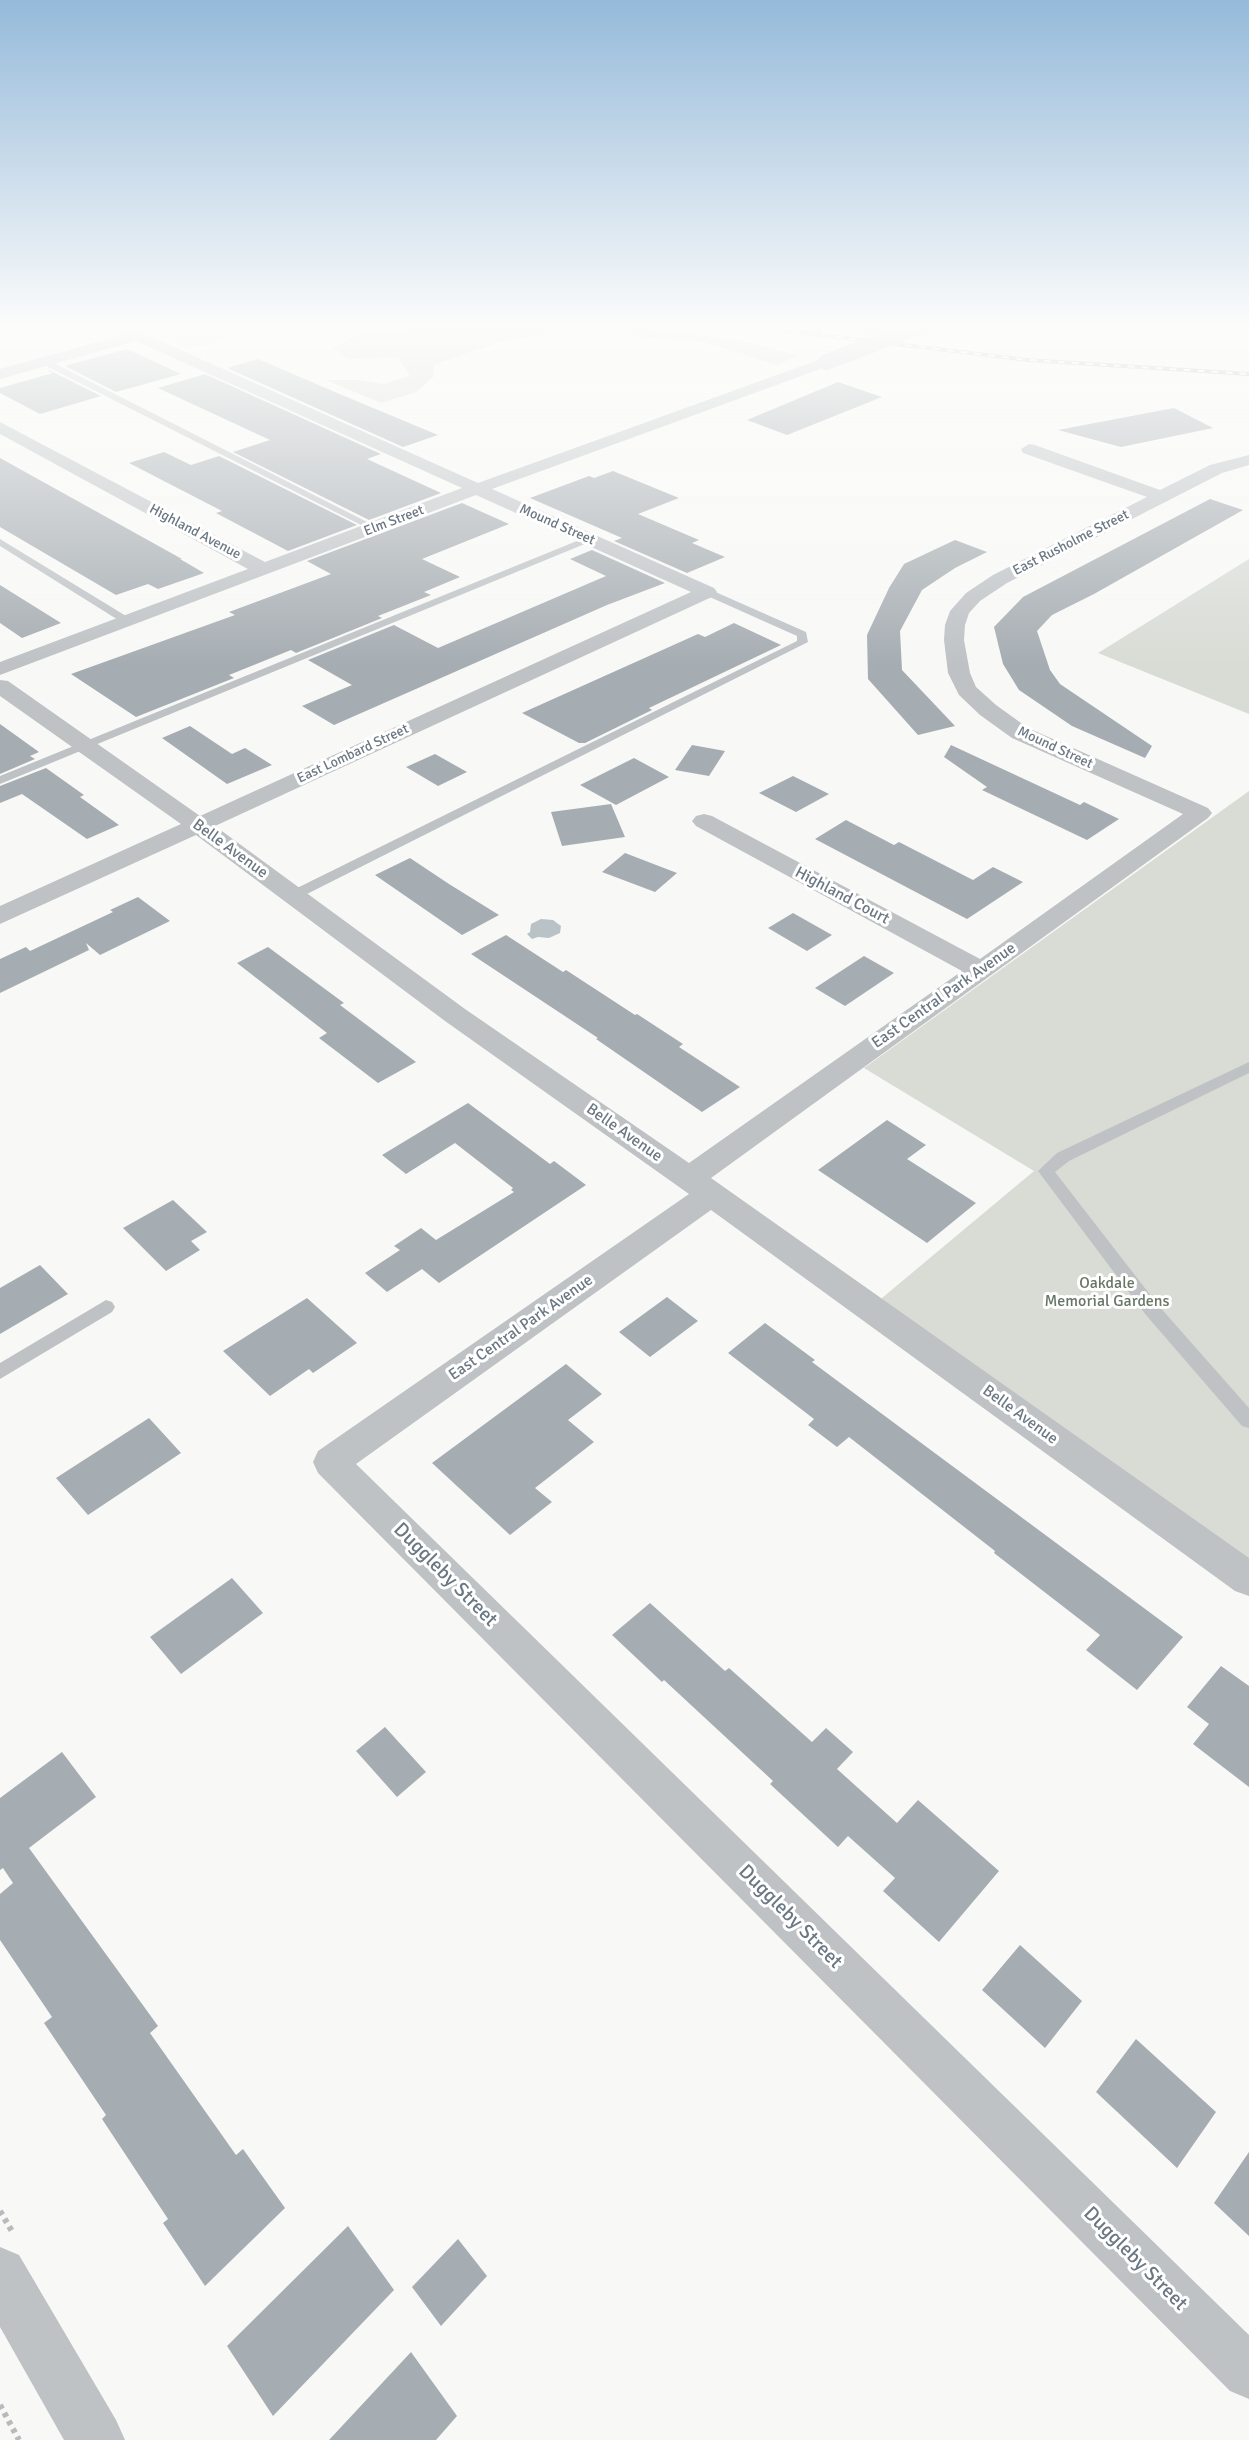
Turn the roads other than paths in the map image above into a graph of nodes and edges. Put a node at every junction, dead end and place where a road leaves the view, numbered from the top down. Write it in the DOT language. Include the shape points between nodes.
graph roads {
  1 [pos="22,439"];
  2 [pos="197,439"];
  3 [pos="369,439"];
  4 [pos="614,439"];
  5 [pos="1029,449"];
  6 [pos="1249,460"];
  7 [pos="479,488"];
  8 [pos="1162,497"];
  9 [pos="374,528"];
  10 [pos="589,539"];
  11 [pos="0,542"];
  12 [pos="263,569"];
  13 [pos="707,592"];
  14 [pos="127,621"];
  15 [pos="954,640"];
  16 [pos="0,669"];
  17 [pos="0,686"];
  18 [pos="83,745"];
  19 [pos="0,780"];
  20 [pos="1200,813"];
  21 [pos="704,821"];
  22 [pos="198,825"];
  23 [pos="294,896"];
  24 [pos="0,916"];
  25 [pos="980,970"];
  26 [pos="1249,1067"];
  27 [pos="700,1186"];
  28 [pos="106,1307"];
  29 [pos="0,1372"];
  30 [pos="1249,1421"];
  31 [pos="332,1462"];
  32 [pos="1249,1579"];
  33 [pos="0,2274"];
  34 [pos="1249,2372"];
  35 [pos="96,2440"];
  1 -- 12 [label="street, Highland Avenue"];
  2 -- 9 [label="lane"];
  3 -- 7 [label="street, Mound Street"];
  4 -- 7 [label="street, Elm Street, bridge"];
  5 -- 8 [label="street"];
  6 -- 8 [label="street, East Rusholme Street" via="1216,469"];
  7 -- 9 [label="street, Elm Street"];
  7 -- 10 [label="street, Mound Street"];
  8 -- 15 [label="street, East Rusholme Street" via="1000,579 973,597 960,611"];
  9 -- 12 [label="street, Elm Street"];
  10 -- 13 [label="street, Mound Street"];
  10 -- 18 [label="lane"];
  11 -- 14 [label="lane"];
  12 -- 14 [label="street, Elm Street"];
  13 -- 22 [label="street, East Lombard Street"];
  13 -- 23 [label="lane" via="801,634 803,642"];
  14 -- 16 [label="street, Elm Street"];
  15 -- 20 [label="street, Mound Street" via="959,673 967,690 1020,733"];
  17 -- 18 [label="street, Belle Avenue"];
  18 -- 19 [label="lane"];
  18 -- 22 [label="street, Belle Avenue"];
  20 -- 25 [label="street, East Central Park Avenue"];
  21 -- 25 [label="street, Highland Court"];
  22 -- 23 [label="street, Belle Avenue"];
  22 -- 24 [label="street, East Lombard Street"];
  23 -- 27 [label="street, Belle Avenue"];
  25 -- 27 [label="street, East Central Park Avenue"];
  26 -- 30 [label="lane" via="1064,1157 1046,1171 1152,1310"];
  27 -- 31 [label="street, East Central Park Avenue"];
  27 -- 32 [label="street, Belle Avenue"];
  28 -- 29 [label="lane"];
  31 -- 34 [label="street, Duggleby Street"];
  33 -- 35 [label="street"];
}
